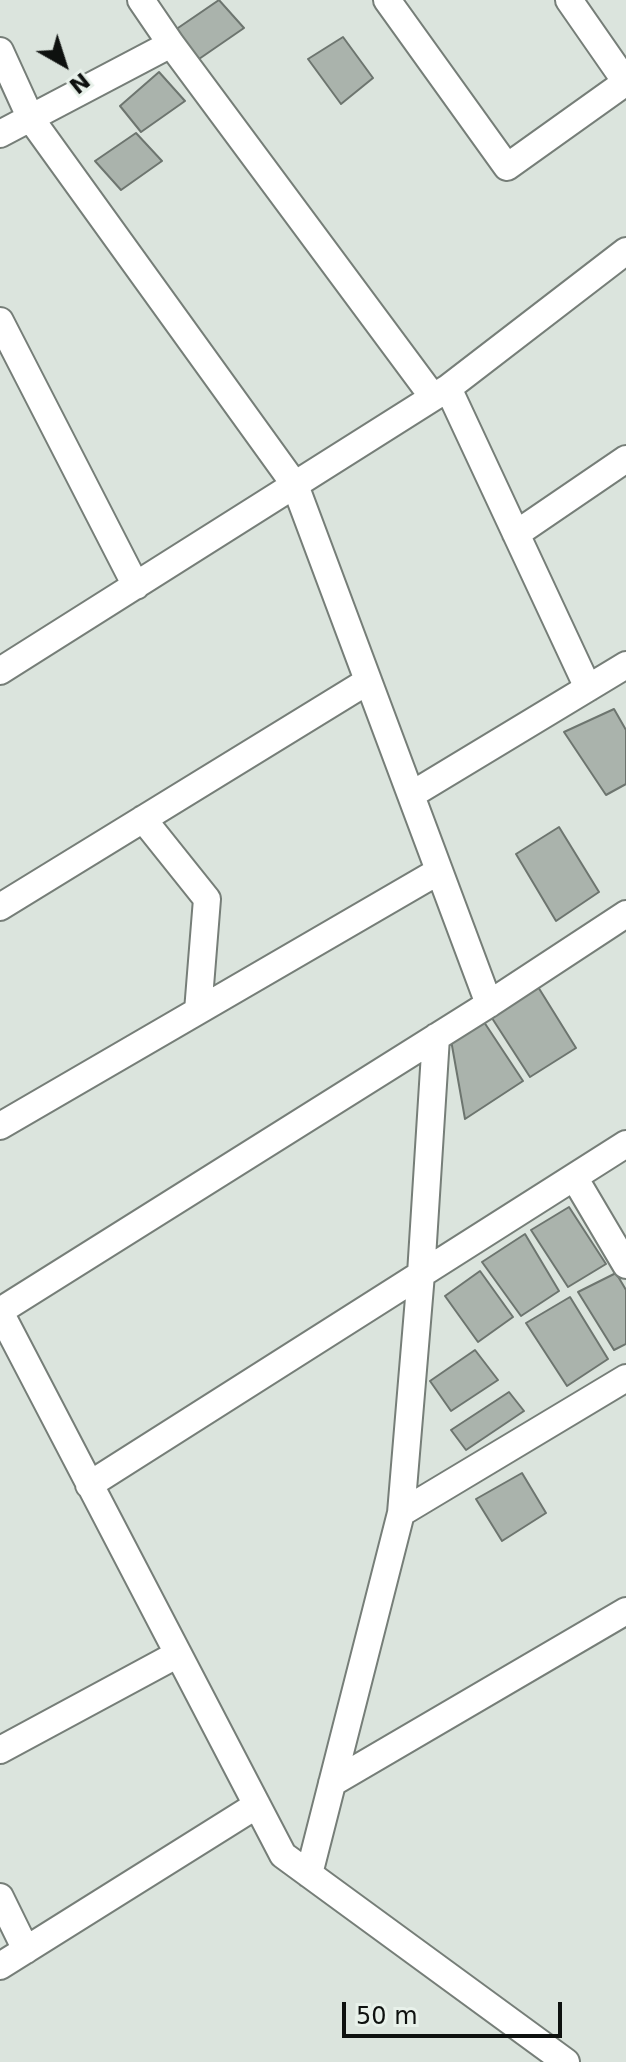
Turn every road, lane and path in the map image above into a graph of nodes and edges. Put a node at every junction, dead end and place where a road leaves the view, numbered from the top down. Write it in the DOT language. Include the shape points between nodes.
graph roads {
  1 [pos="141,0"];
  2 [pos="387,0"];
  3 [pos="569,0"];
  4 [pos="171,44"];
  5 [pos="0,51"];
  6 [pos="31,119"];
  7 [pos="0,134"];
  8 [pos="626,251"];
  9 [pos="0,321"];
  10 [pos="441,392"];
  11 [pos="626,459"];
  12 [pos="295,485"];
  13 [pos="516,534"];
  14 [pos="136,586"];
  15 [pos="3,661"];
  16 [pos="626,665"];
  17 [pos="368,681"];
  18 [pos="588,688"];
  19 [pos="411,795"];
  20 [pos="143,819"];
  21 [pos="439,871"];
  22 [pos="0,907"];
  23 [pos="626,914"];
  24 [pos="489,1004"];
  25 [pos="198,1011"];
  26 [pos="436,1037"];
  27 [pos="0,1126"];
  28 [pos="626,1144"];
  29 [pos="574,1177"];
  30 [pos="626,1265"];
  31 [pos="421,1274"];
  32 [pos="0,1311"];
  33 [pos="626,1378"];
  34 [pos="89,1485"];
  35 [pos="401,1513"];
  36 [pos="626,1611"];
  37 [pos="178,1654"];
  38 [pos="0,1750"];
  39 [pos="332,1783"];
  40 [pos="257,1805"];
  41 [pos="309,1874"];
  42 [pos="0,1897"];
  43 [pos="26,1950"];
  44 [pos="0,1966"];
  45 [pos="566,2062"];
  1 -- 4 [label="street"];
  2 -- 3 [label="street" via="507,167 626,82"];
  4 -- 6 [label="street"];
  4 -- 10 [label="street"];
  5 -- 6 [label="street"];
  6 -- 7 [label="street"];
  6 -- 12 [label="street"];
  8 -- 10 [label="street"];
  9 -- 14 [label="street"];
  10 -- 12 [label="street"];
  10 -- 13 [label="street"];
  11 -- 13 [label="street"];
  12 -- 14 [label="street"];
  12 -- 17 [label="street"];
  13 -- 18 [label="street"];
  14 -- 15 [label="street"];
  16 -- 18 [label="street"];
  17 -- 19 [label="street"];
  17 -- 20 [label="street"];
  18 -- 19 [label="street"];
  19 -- 21 [label="street"];
  20 -- 22 [label="street"];
  20 -- 25 [label="street" via="207,899"];
  21 -- 24 [label="street"];
  21 -- 25 [label="street"];
  23 -- 24 [label="street"];
  24 -- 26 [label="street"];
  25 -- 27 [label="street"];
  26 -- 31 [label="street"];
  26 -- 32 [label="street"];
  28 -- 29 [label="street"];
  29 -- 30 [label="street"];
  29 -- 31 [label="street"];
  31 -- 34 [label="street"];
  31 -- 35 [label="street"];
  32 -- 34 [label="street"];
  33 -- 35 [label="street"];
  34 -- 37 [label="street"];
  35 -- 39 [label="street"];
  36 -- 39 [label="street"];
  37 -- 38 [label="street"];
  37 -- 40 [label="street"];
  39 -- 41 [label="street"];
  40 -- 41 [label="street" via="283,1855"];
  40 -- 43 [label="street"];
  41 -- 45 [label="street"];
  42 -- 43 [label="street"];
  43 -- 44 [label="street"];
}
